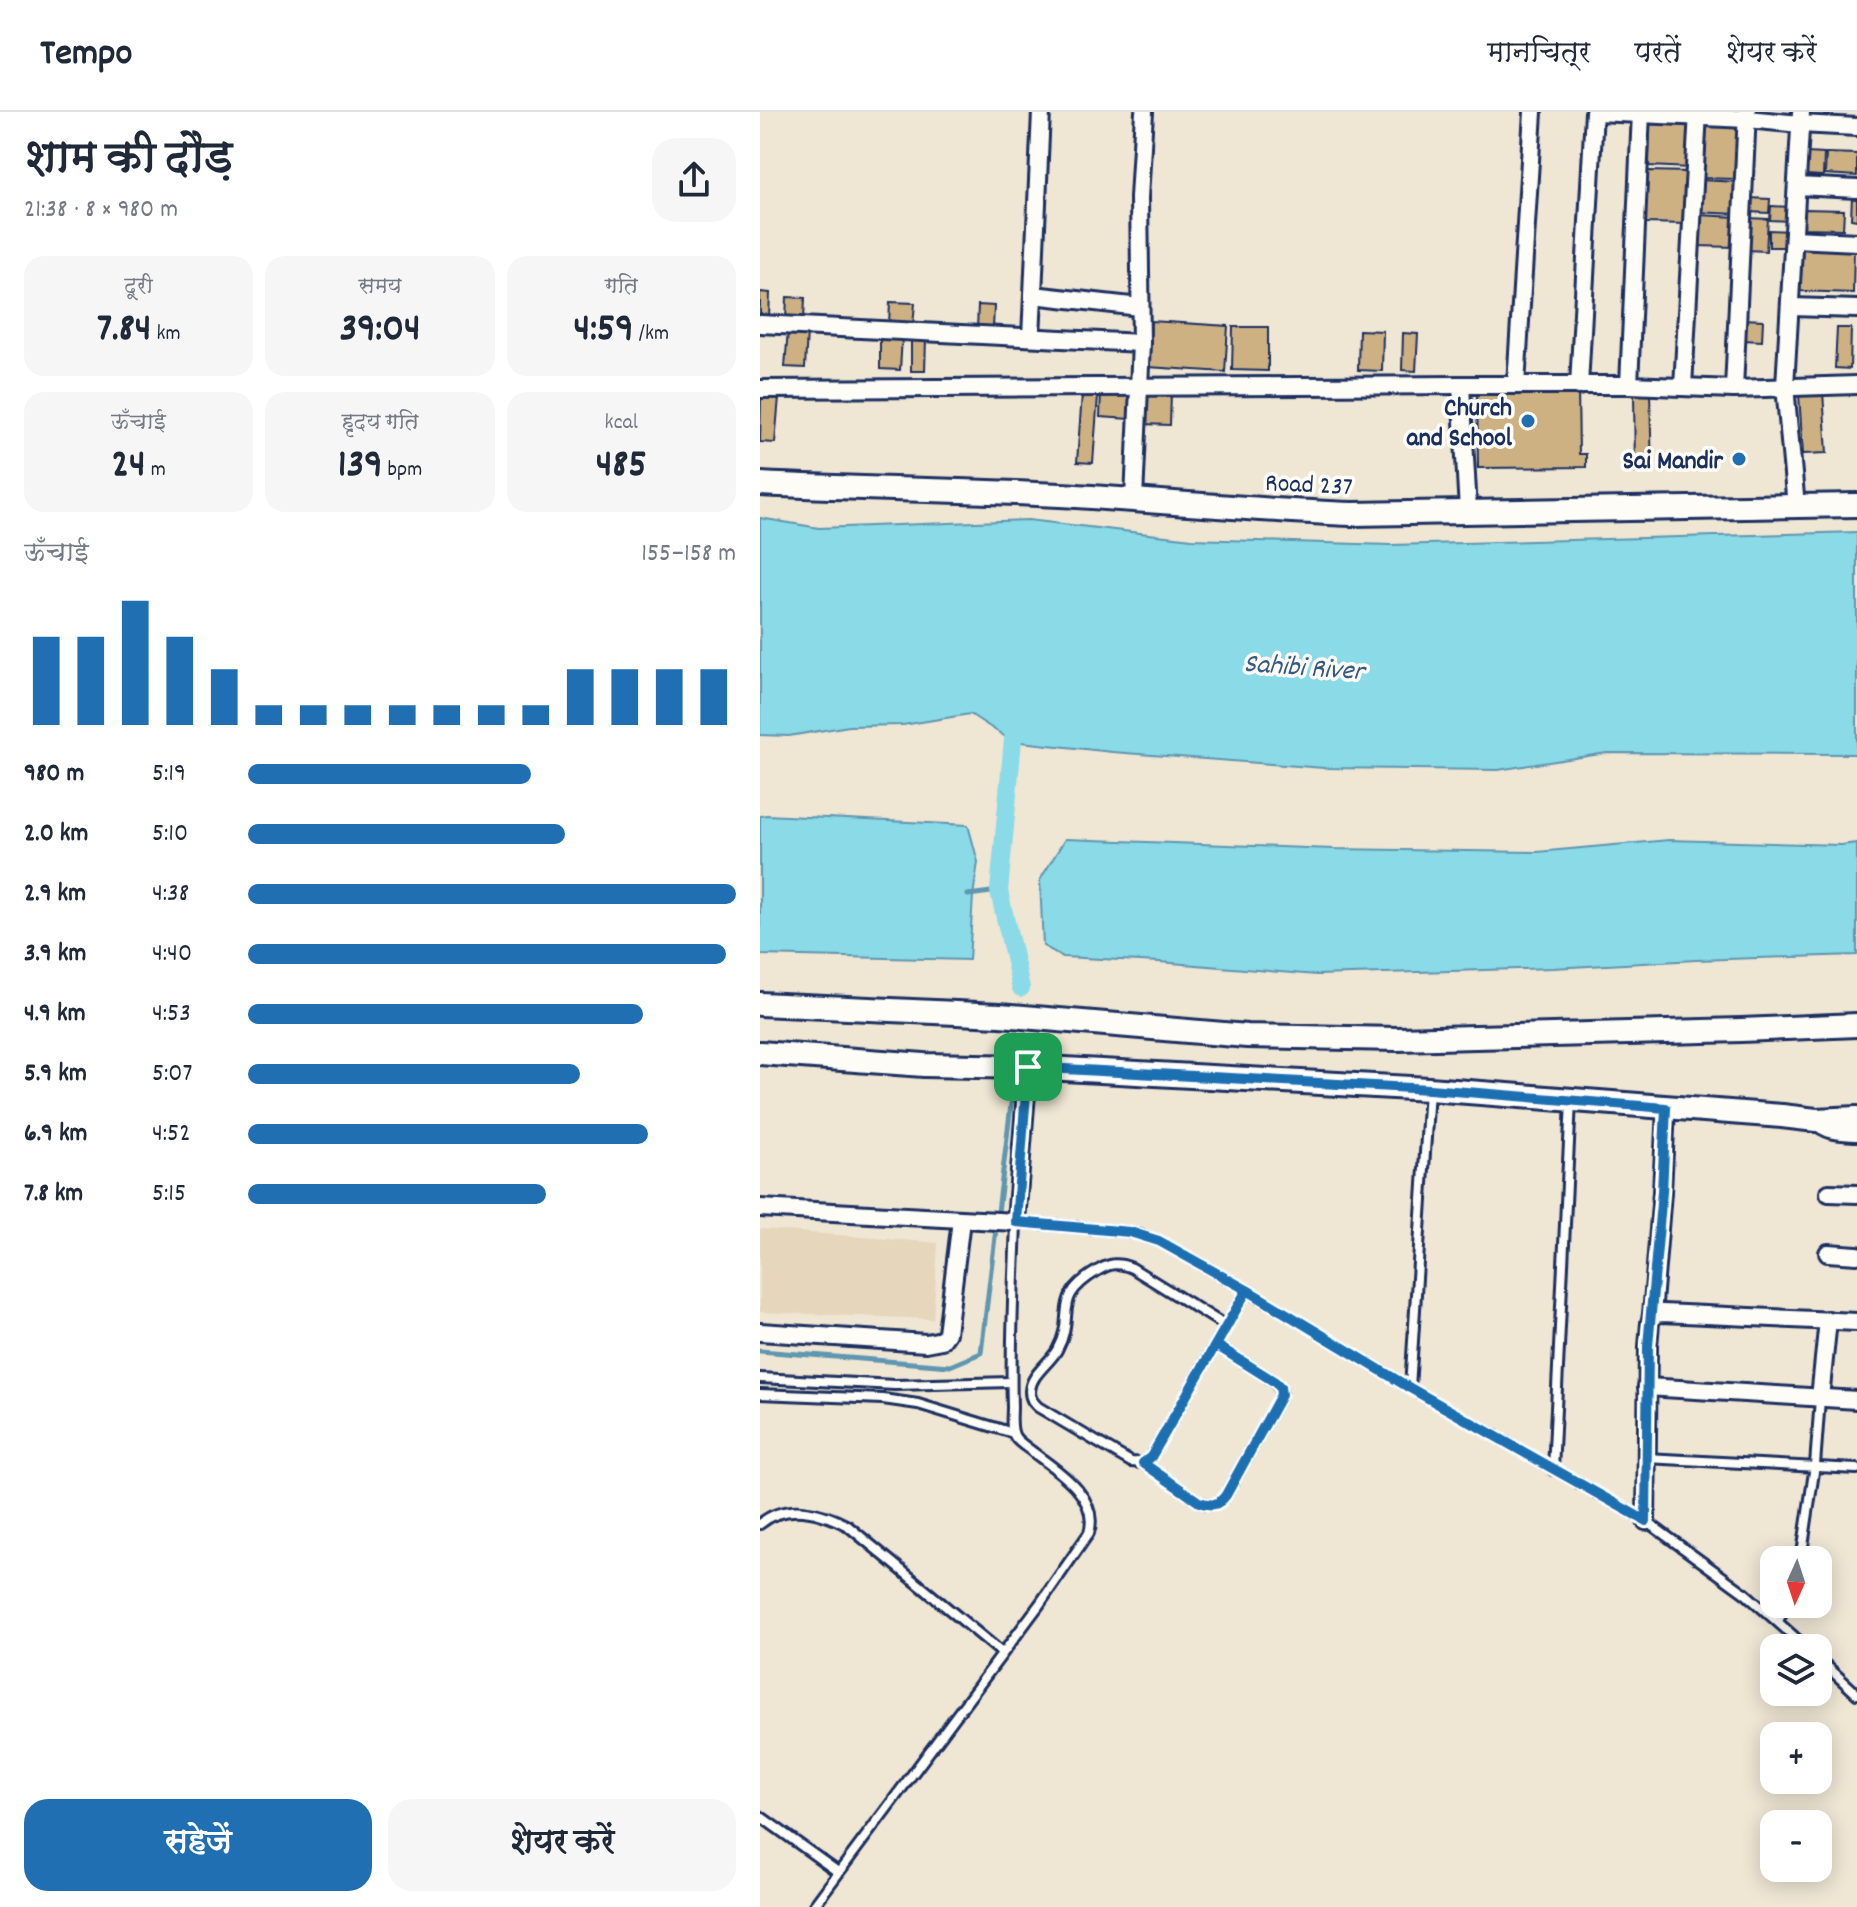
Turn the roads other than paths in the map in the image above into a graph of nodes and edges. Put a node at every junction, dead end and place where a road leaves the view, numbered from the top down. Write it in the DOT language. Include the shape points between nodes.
graph roads {
  1 [pos="1041,112"];
  2 [pos="1144,112"];
  3 [pos="1533,112"];
  4 [pos="1595,112"];
  5 [pos="1640,113"];
  6 [pos="1697,115"];
  7 [pos="1747,116"];
  8 [pos="1801,118"];
  9 [pos="1857,127"];
  10 [pos="1797,186"];
  11 [pos="1857,189"];
  12 [pos="1794,239"];
  13 [pos="1857,242"];
  14 [pos="1033,295"];
  15 [pos="1140,307"];
  16 [pos="1791,307"];
  17 [pos="1857,309"];
  18 [pos="760,324"];
  19 [pos="1031,337"];
  20 [pos="1141,343"];
  21 [pos="1461,385"];
  22 [pos="1516,385"];
  23 [pos="1629,385"];
  24 [pos="1857,385"];
  25 [pos="1139,386"];
  26 [pos="1579,386"];
  27 [pos="1785,386"];
  28 [pos="1683,387"];
  29 [pos="760,389"];
  30 [pos="1734,389"];
  31 [pos="760,484"];
  32 [pos="1134,499"];
  33 [pos="1857,505"];
  34 [pos="1796,507"];
  35 [pos="1468,511"];
  36 [pos="760,1004"];
  37 [pos="1857,1025"];
  38 [pos="760,1053"];
  39 [pos="1028,1067"];
  40 [pos="1429,1089"];
  41 [pos="1571,1101"];
  42 [pos="1666,1108"];
  43 [pos="1857,1118"];
  44 [pos="1816,1120"];
  45 [pos="1857,1132"];
  46 [pos="1829,1193"];
  47 [pos="1857,1194"];
  48 [pos="760,1208"];
  49 [pos="968,1221"];
  50 [pos="1008,1222"];
  51 [pos="1828,1253"];
  52 [pos="1857,1255"];
  53 [pos="1247,1290"];
  54 [pos="1652,1315"];
  55 [pos="1828,1320"];
  56 [pos="1857,1322"];
  57 [pos="1226,1326"];
  58 [pos="760,1332"];
  59 [pos="1216,1345"];
  60 [pos="760,1378"];
  61 [pos="1011,1382"];
  62 [pos="1647,1387"];
  63 [pos="1410,1388"];
  64 [pos="760,1394"];
  65 [pos="1820,1398"];
  66 [pos="1857,1400"];
  67 [pos="1013,1433"];
  68 [pos="1646,1458"];
  69 [pos="1143,1463"];
  70 [pos="1815,1465"];
  71 [pos="1857,1469"];
  72 [pos="1553,1470"];
  73 [pos="1646,1521"];
  74 [pos="760,1524"];
  75 [pos="1803,1546"];
  76 [pos="1780,1618"];
  77 [pos="1778,1621"];
  78 [pos="1792,1634"];
  79 [pos="1002,1653"];
  80 [pos="1832,1671"];
  81 [pos="1857,1694"];
  82 [pos="760,1816"];
  83 [pos="838,1872"];
  84 [pos="813,1907"];
  1 -- 14 [label="street"];
  2 -- 15 [label="street"];
  3 -- 22 [label="street"];
  4 -- 5 [label="street"];
  4 -- 26 [label="street"];
  5 -- 6 [label="street"];
  5 -- 23 [label="street"];
  6 -- 7 [label="street"];
  6 -- 28 [label="street"];
  7 -- 8 [label="street"];
  7 -- 30 [label="street"];
  8 -- 9 [label="street"];
  8 -- 10 [label="street"];
  10 -- 11 [label="street"];
  10 -- 12 [label="street"];
  12 -- 13 [label="street"];
  12 -- 16 [label="street"];
  14 -- 15 [label="street"];
  14 -- 19 [label="street"];
  15 -- 20 [label="street"];
  16 -- 17 [label="street"];
  16 -- 27 [label="street"];
  18 -- 19 [label="street"];
  19 -- 20 [label="street"];
  20 -- 25 [label="street"];
  21 -- 22 [label="street"];
  21 -- 25 [label="street"];
  21 -- 35 [label="street"];
  22 -- 26 [label="street"];
  23 -- 26 [label="street"];
  23 -- 28 [label="street"];
  24 -- 27 [label="street"];
  25 -- 29 [label="street"];
  25 -- 32 [label="street"];
  27 -- 30 [label="street"];
  27 -- 34 [label="street"];
  28 -- 30 [label="street"];
  31 -- 32 [label="street, Road 237"];
  32 -- 35 [label="street, Road 237" via="1289,512"];
  33 -- 34 [label="street, Road 237"];
  34 -- 35 [label="street, Road 237"];
  36 -- 37 [label="street" via="1000,1015 1260,1037 1397,1039"];
  38 -- 39 [label="street"];
  39 -- 40 [label="street"];
  39 -- 50 [label="street"];
  40 -- 41 [label="street"];
  40 -- 63 [label="lane"];
  41 -- 42 [label="street"];
  41 -- 72 [label="lane"];
  42 -- 44 [label="street"];
  42 -- 54 [label="street"];
  43 -- 44 [label="street"];
  44 -- 45 [label="street" via="1834,1131"];
  46 -- 47 [label="street"];
  48 -- 49 [label="street"];
  49 -- 50 [label="street"];
  49 -- 58 [label="street" via="942,1340"];
  50 -- 53 [label="lane" via="1147,1236"];
  50 -- 61 [label="lane"];
  51 -- 52 [label="street"];
  53 -- 57 [label="lane"];
  53 -- 63 [label="lane"];
  54 -- 55 [label="street"];
  54 -- 62 [label="street"];
  55 -- 56 [label="street"];
  55 -- 65 [label="street"];
  57 -- 59 [label="lane"];
  57 -- 69 [label="lane" via="1122,1264 1107,1265 1074,1287 1061,1340 1034,1377 1031,1398 1131,1462"];
  59 -- 69 [label="lane"];
  59 -- 69 [label="lane" via="1275,1382 1281,1395 1226,1495 1214,1505 1199,1502"];
  60 -- 61 [label="lane" via="895,1385"];
  61 -- 67 [label="lane"];
  62 -- 65 [label="street"];
  62 -- 68 [label="street"];
  63 -- 72 [label="lane"];
  64 -- 67 [label="lane" via="918,1404"];
  65 -- 66 [label="street"];
  65 -- 70 [label="lane"];
  67 -- 79 [label="lane" via="1081,1494 1090,1528"];
  68 -- 70 [label="lane"];
  68 -- 73 [label="street"];
  70 -- 71 [label="lane"];
  70 -- 75 [label="lane"];
  72 -- 73 [label="lane"];
  73 -- 77 [label="lane"];
  74 -- 79 [label="lane" via="789,1511 830,1516"];
  76 -- 77 [label="lane"];
  77 -- 78 [label="lane"];
  79 -- 83 [label="lane"];
  80 -- 81 [label="lane"];
  82 -- 83 [label="lane"];
  83 -- 84 [label="lane"];
}
